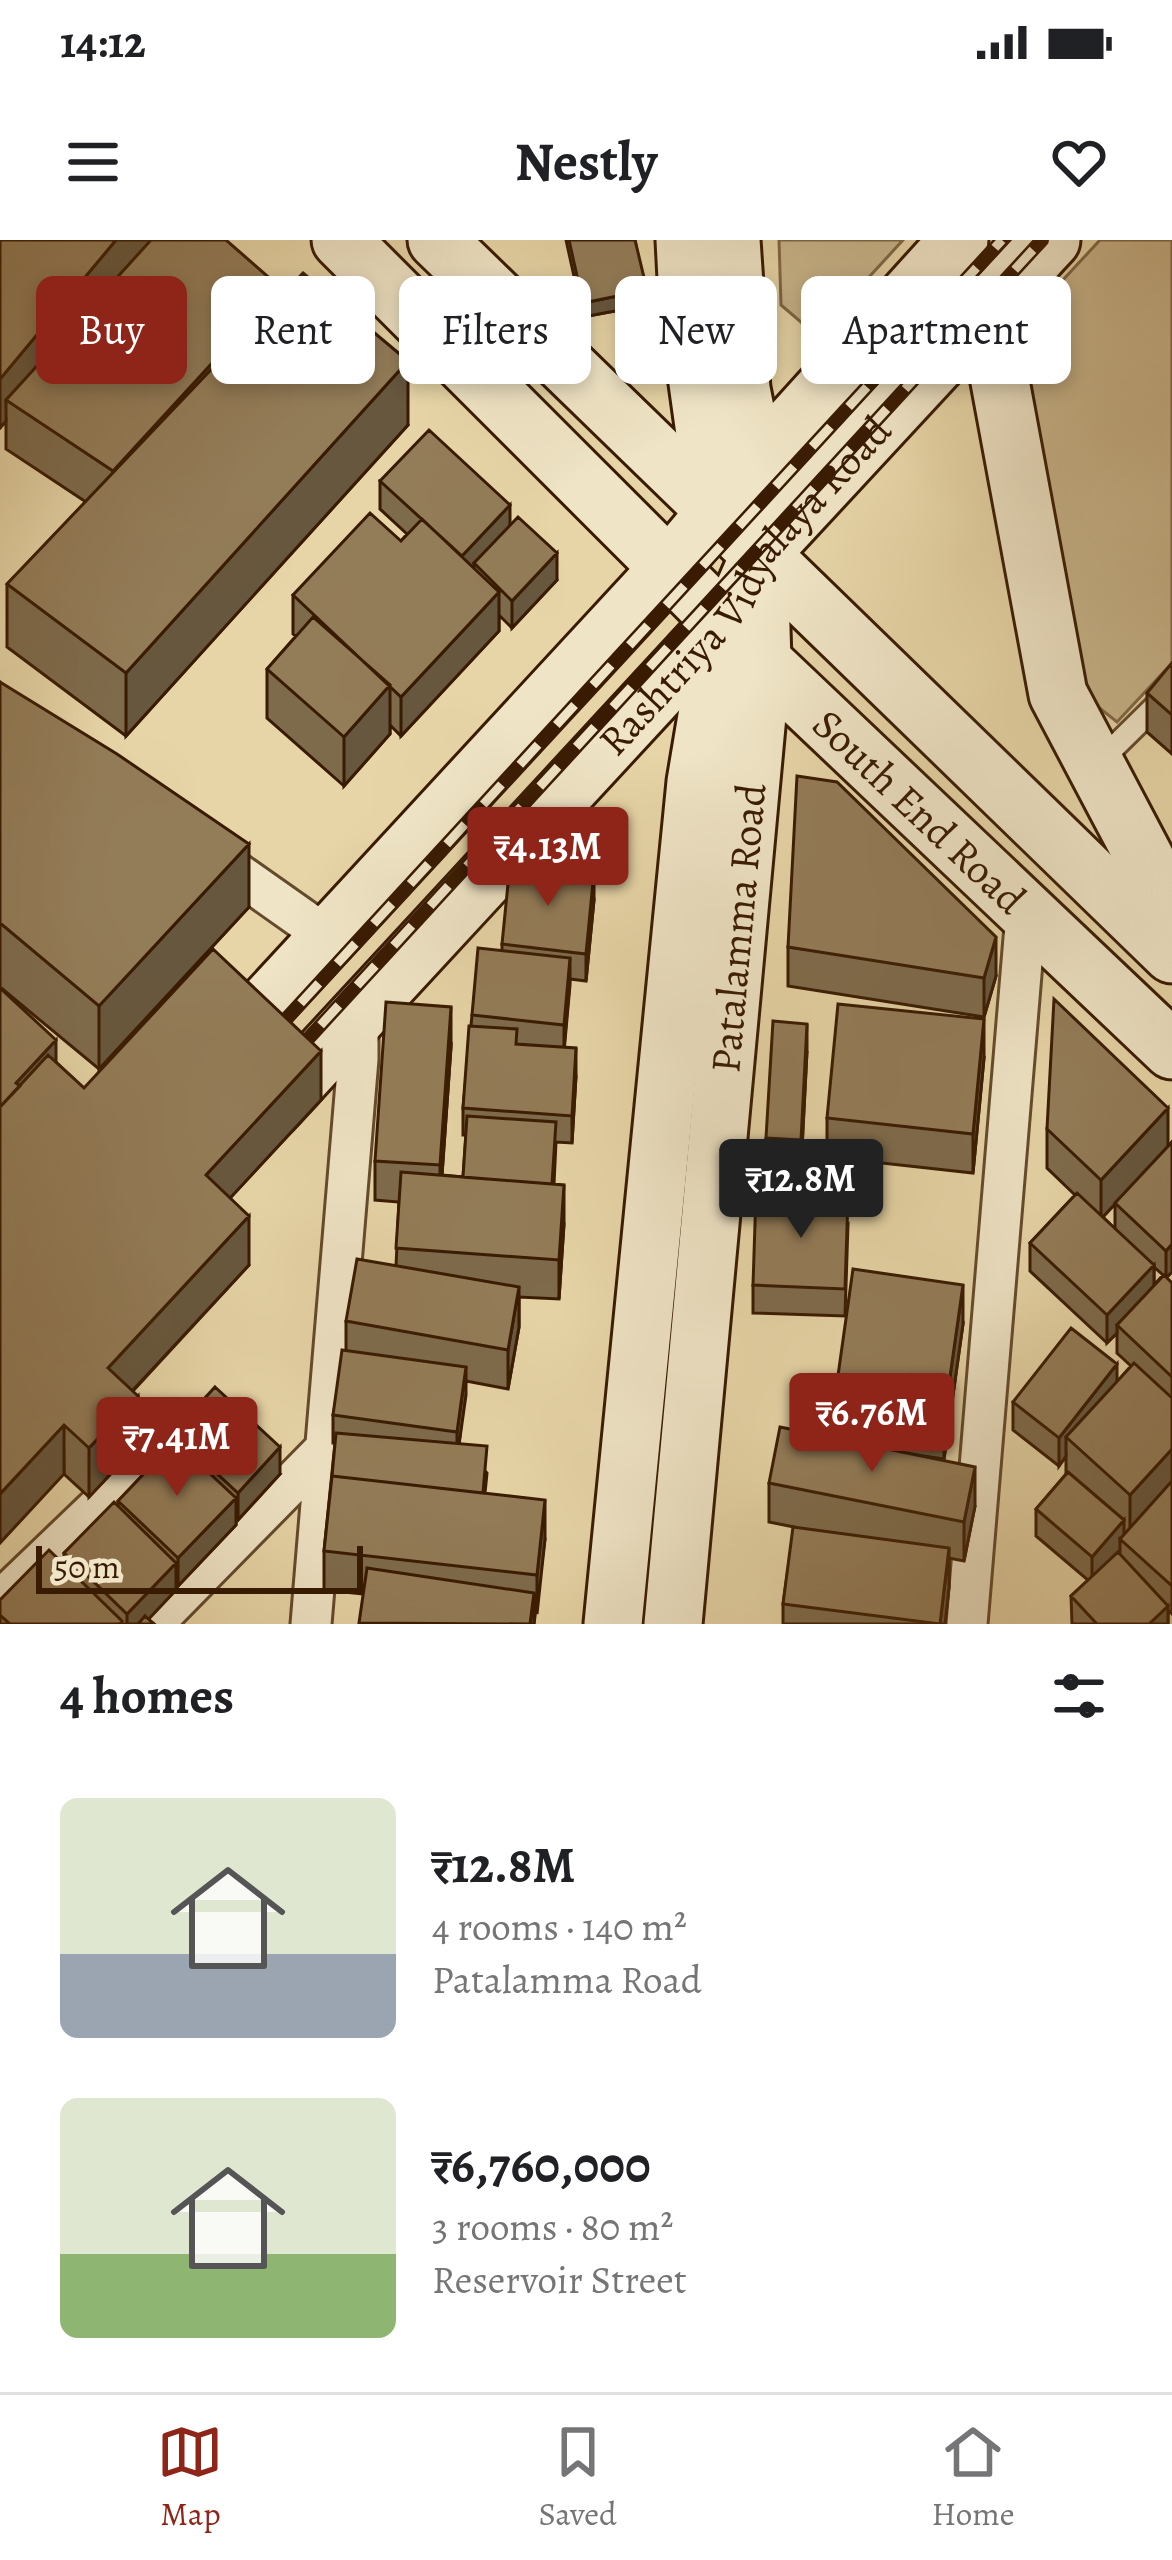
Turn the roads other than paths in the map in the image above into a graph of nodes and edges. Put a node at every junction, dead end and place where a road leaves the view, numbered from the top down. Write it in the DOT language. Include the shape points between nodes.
graph roads {
  1 [pos="341,240"];
  2 [pos="437,240"];
  3 [pos="685,240"];
  4 [pos="731,240"];
  5 [pos="959,240"];
  6 [pos="1051,240"];
  7 [pos="1017,276"];
  8 [pos="917,384"];
  9 [pos="1000,384"];
  10 [pos="756,464"];
  11 [pos="716,512"];
  12 [pos="760,554"];
  13 [pos="671,566"];
  14 [pos="723,621"];
  15 [pos="762,662"];
  16 [pos="1172,690"];
  17 [pos="1095,766"];
  18 [pos="168,824"];
  19 [pos="1172,910"];
  20 [pos="1026,914"];
  21 [pos="328,937"];
  22 [pos="1172,954"];
  23 [pos="358,1016"];
  24 [pos="1172,1050"];
  25 [pos="185,1091"];
  26 [pos="244,1140"];
  27 [pos="326,1448"];
  28 [pos="148,1459"];
  29 [pos="0,1600"];
  30 [pos="153,1624"];
  31 [pos="311,1624"];
  32 [pos="613,1624"];
  33 [pos="673,1624"];
  34 [pos="967,1624"];
  1 -- 13 [label="main road, South End Road"];
  2 -- 11 [label="main road, South End Road"];
  3 -- 11 [label="main road"];
  4 -- 10 [label="main road, Patalamma Road" via="741,389"];
  5 -- 10 [label="main road, Rashtriya Vidyalaya Road"];
  6 -- 7 [label="main road, Rashtriya Vidyalaya Road"];
  8 -- 12 [label="main road, Rashtriya Vidyalaya Road"];
  9 -- 17 [label="main road" via="1058,694"];
  10 -- 11 [label="main road, Rashtriya Vidyalaya Road"];
  10 -- 12 [label="main road, Patalamma Road"];
  11 -- 12 [label="main road, South End Road"];
  11 -- 13 [label="main road, Rashtriya Vidyalaya Road"];
  12 -- 14 [label="main road, Rashtriya Vidyalaya Road"];
  12 -- 15 [label="main road, Patalamma Road"];
  12 -- 22 [label="main road, South End Road"];
  13 -- 14 [label="main road, South End Road"];
  13 -- 21 [label="main road, Rashtriya Vidyalaya Road"];
  14 -- 15 [label="main road, South End Road"];
  14 -- 23 [label="main road, Rashtriya Vidyalaya Road"];
  14 -- 32 [label="main road, Patalamma Road" via="696,782"];
  15 -- 20 [label="main road, South End Road"];
  15 -- 33 [label="main road, Patalamma Road"];
  16 -- 17 [label="lane"];
  17 -- 19 [label="main road"];
  18 -- 21 [label="street"];
  20 -- 24 [label="main road, South End Road"];
  20 -- 34 [label="street"];
  21 -- 25 [label="main road, Rashtriya Vidyalaya Road"];
  23 -- 26 [label="main road, Rashtriya Vidyalaya Road"];
  23 -- 27 [label="street"];
  27 -- 30 [label="street"];
  27 -- 31 [label="street"];
  28 -- 29 [label="street"];
}
